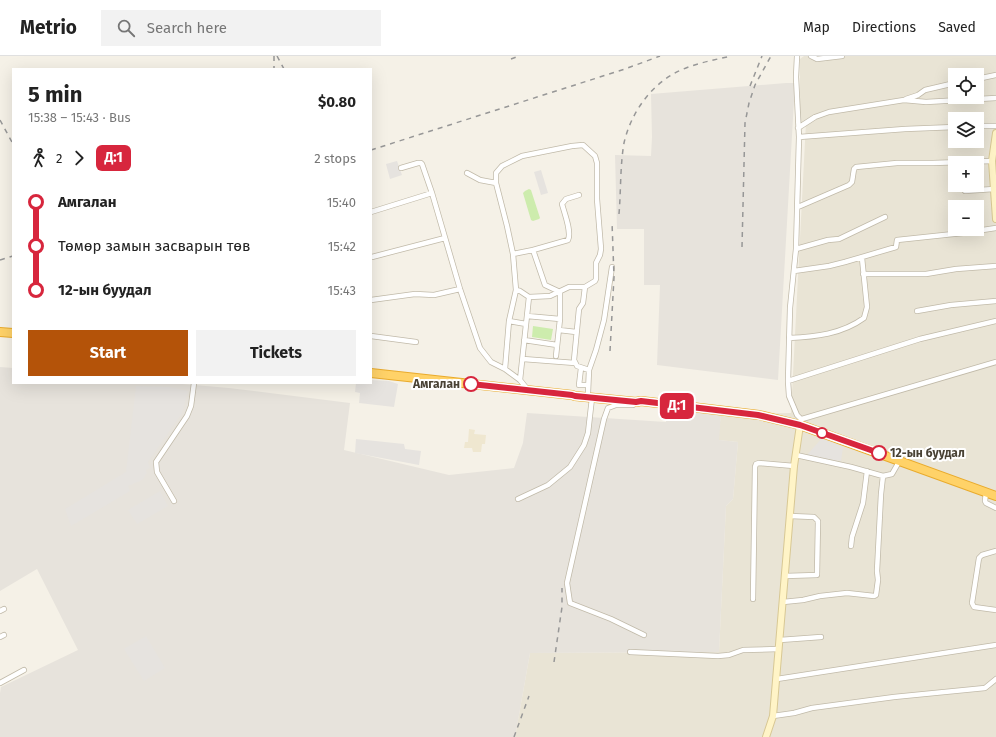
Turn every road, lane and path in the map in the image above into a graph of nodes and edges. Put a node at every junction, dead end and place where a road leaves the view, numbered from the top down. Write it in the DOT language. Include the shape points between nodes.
graph roads {
  1 [pos="797,56"];
  2 [pos="811,56"];
  3 [pos="842,56"];
  4 [pos="996,75"];
  5 [pos="984,78"];
  6 [pos="948,85"];
  7 [pos="996,98"];
  8 [pos="904,100"];
  9 [pos="984,126"];
  10 [pos="996,126"];
  11 [pos="948,127"];
  12 [pos="798,128"];
  13 [pos="996,133"];
  14 [pos="799,137"];
  15 [pos="995,142"];
  16 [pos="992,161"];
  17 [pos="401,168"];
  18 [pos="467,173"];
  19 [pos="496,183"];
  20 [pos="994,189"];
  21 [pos="984,190"];
  22 [pos="432,193"];
  23 [pos="579,195"];
  24 [pos="798,207"];
  25 [pos="372,212"];
  26 [pos="885,217"];
  27 [pos="996,219"];
  28 [pos="996,228"];
  29 [pos="445,238"];
  30 [pos="796,249"];
  31 [pos="533,250"];
  32 [pos="513,254"];
  33 [pos="372,257"];
  34 [pos="862,258"];
  35 [pos="996,266"];
  36 [pos="612,267"];
  37 [pos="794,271"];
  38 [pos="863,274"];
  39 [pos="585,287"];
  40 [pos="460,289"];
  41 [pos="516,290"];
  42 [pos="560,292"];
  43 [pos="529,297"];
  44 [pos="372,300"];
  45 [pos="996,301"];
  46 [pos="917,311"];
  47 [pos="527,316"];
  48 [pos="560,320"];
  49 [pos="509,321"];
  50 [pos="996,321"];
  51 [pos="526,324"];
  52 [pos="559,330"];
  53 [pos="0,332"];
  54 [pos="576,332"];
  55 [pos="12,333"];
  56 [pos="372,336"];
  57 [pos="788,338"];
  58 [pos="524,340"];
  59 [pos="416,342"];
  60 [pos="557,345"];
  61 [pos="556,356"];
  62 [pos="522,359"];
  63 [pos="996,362"];
  64 [pos="575,363"];
  65 [pos="581,368"];
  66 [pos="505,369"];
  67 [pos="589,370"];
  68 [pos="372,373"];
  69 [pos="520,380"];
  70 [pos="788,381"];
  71 [pos="194,384"];
  72 [pos="528,390"];
  73 [pos="589,392"];
  74 [pos="641,403"];
  75 [pos="800,422"];
  76 [pos="796,455"];
  77 [pos="900,460"];
  78 [pos="794,466"];
  79 [pos="867,471"];
  80 [pos="883,476"];
  81 [pos="986,492"];
  82 [pos="996,496"];
  83 [pos="518,499"];
  84 [pos="174,501"];
  85 [pos="996,508"];
  86 [pos="790,516"];
  87 [pos="851,546"];
  88 [pos="996,552"];
  89 [pos="785,576"];
  90 [pos="753,599"];
  91 [pos="783,602"];
  92 [pos="996,610"];
  93 [pos="644,635"];
  94 [pos="821,637"];
  95 [pos="780,640"];
  96 [pos="996,645"];
  97 [pos="779,649"];
  98 [pos="630,652"];
  99 [pos="24,670"];
  100 [pos="996,679"];
  101 [pos="777,680"];
  102 [pos="0,683"];
  103 [pos="774,716"];
  104 [pos="766,737"];
  1 -- 12 [label="street"];
  2 -- 3 [label="street" via="817,59"];
  4 -- 5 [label="street"];
  6 -- 8 [label="street" via="925,90"];
  7 -- 8 [label="street" via="926,102"];
  8 -- 12 [label="street" via="829,112"];
  9 -- 10 [label="street"];
  11 -- 14 [label="street"];
  12 -- 14 [label="street"];
  13 -- 15 [label="street"];
  14 -- 24 [label="street"];
  15 -- 16 [label="street"];
  16 -- 20 [label="street"];
  16 -- 24 [label="street" via="897,163 856,167 849,185"];
  17 -- 22 [label="street" via="421,163"];
  18 -- 19 [label="street" via="480,180"];
  19 -- 32 [label="street"];
  19 -- 39 [label="street" via="498,169 522,156 579,145 586,147 595,156 601,249 596,263 596,279"];
  20 -- 21 [label="street"];
  20 -- 27 [label="street"];
  22 -- 25 [label="street"];
  22 -- 29 [label="street"];
  23 -- 31 [label="street" via="566,199 562,204 570,237 568,240"];
  24 -- 30 [label="street"];
  26 -- 30 [label="street" via="842,237"];
  28 -- 34 [label="street" via="897,240 896,247"];
  29 -- 33 [label="street"];
  29 -- 40 [label="street"];
  30 -- 37 [label="street"];
  31 -- 32 [label="street"];
  31 -- 42 [label="street" via="545,285"];
  32 -- 41 [label="street"];
  34 -- 37 [label="street"];
  34 -- 38 [label="street"];
  35 -- 38 [label="street" via="926,274"];
  36 -- 67 [label="street" via="604,320"];
  37 -- 57 [label="street"];
  38 -- 57 [label="street" via="866,307 864,318 832,333"];
  39 -- 42 [label="street" via="569,287"];
  39 -- 54 [label="street"];
  40 -- 44 [label="street" via="434,295 415,294"];
  40 -- 66 [label="street" via="480,348 491,362"];
  41 -- 43 [label="street"];
  41 -- 49 [label="street"];
  42 -- 43 [label="street" via="550,296"];
  42 -- 48 [label="street"];
  43 -- 47 [label="street"];
  45 -- 46 [label="street"];
  47 -- 48 [label="street"];
  47 -- 51 [label="street"];
  48 -- 52 [label="street"];
  49 -- 51 [label="street"];
  49 -- 66 [label="street"];
  50 -- 70 [label="street" via="920,339"];
  51 -- 58 [label="street"];
  52 -- 54 [label="street"];
  52 -- 60 [label="street"];
  53 -- 55 [label="highway"];
  54 -- 64 [label="street"];
  56 -- 59 [label="street"];
  57 -- 70 [label="street"];
  58 -- 60 [label="street"];
  58 -- 62 [label="street"];
  60 -- 61 [label="street"];
  62 -- 64 [label="street"];
  62 -- 69 [label="street"];
  63 -- 75 [label="street"];
  64 -- 65 [label="street"];
  65 -- 67 [label="street"];
  65 -- 73 [label="street" via="580,385"];
  66 -- 69 [label="street"];
  67 -- 73 [label="street"];
  68 -- 72 [label="highway"];
  69 -- 72 [label="street"];
  70 -- 75 [label="street" via="790,396"];
  71 -- 84 [label="street" via="187,416 156,462 157,472"];
  72 -- 73 [label="highway" via="575,396"];
  73 -- 74 [label="highway"];
  73 -- 83 [label="street" via="588,433 584,445 570,467 548,485"];
  74 -- 75 [label="highway"];
  74 -- 93 [label="street" via="608,408 566,583 570,603"];
  75 -- 76 [label="street"];
  75 -- 77 [label="highway"];
  76 -- 78 [label="street"];
  76 -- 79 [label="street"];
  77 -- 80 [label="street" via="892,474"];
  77 -- 81 [label="highway"];
  78 -- 86 [label="street"];
  78 -- 90 [label="street" via="759,463 755,467"];
  79 -- 80 [label="street"];
  79 -- 87 [label="street" via="864,503"];
  80 -- 91 [label="street" via="876,595 847,593"];
  81 -- 82 [label="highway"];
  81 -- 85 [label="street" via="986,503"];
  86 -- 89 [label="street"];
  86 -- 89 [label="street" via="817,518 817,575"];
  88 -- 92 [label="street" via="979,558 972,603 974,607"];
  89 -- 91 [label="street"];
  91 -- 95 [label="street"];
  94 -- 95 [label="street"];
  95 -- 97 [label="street"];
  96 -- 101 [label="street"];
  97 -- 98 [label="street" via="743,650 718,656"];
  97 -- 101 [label="street"];
  99 -- 102 [label="street"];
  100 -- 103 [label="street" via="985,688 879,699"];
  101 -- 103 [label="street"];
  103 -- 104 [label="street"];
}
